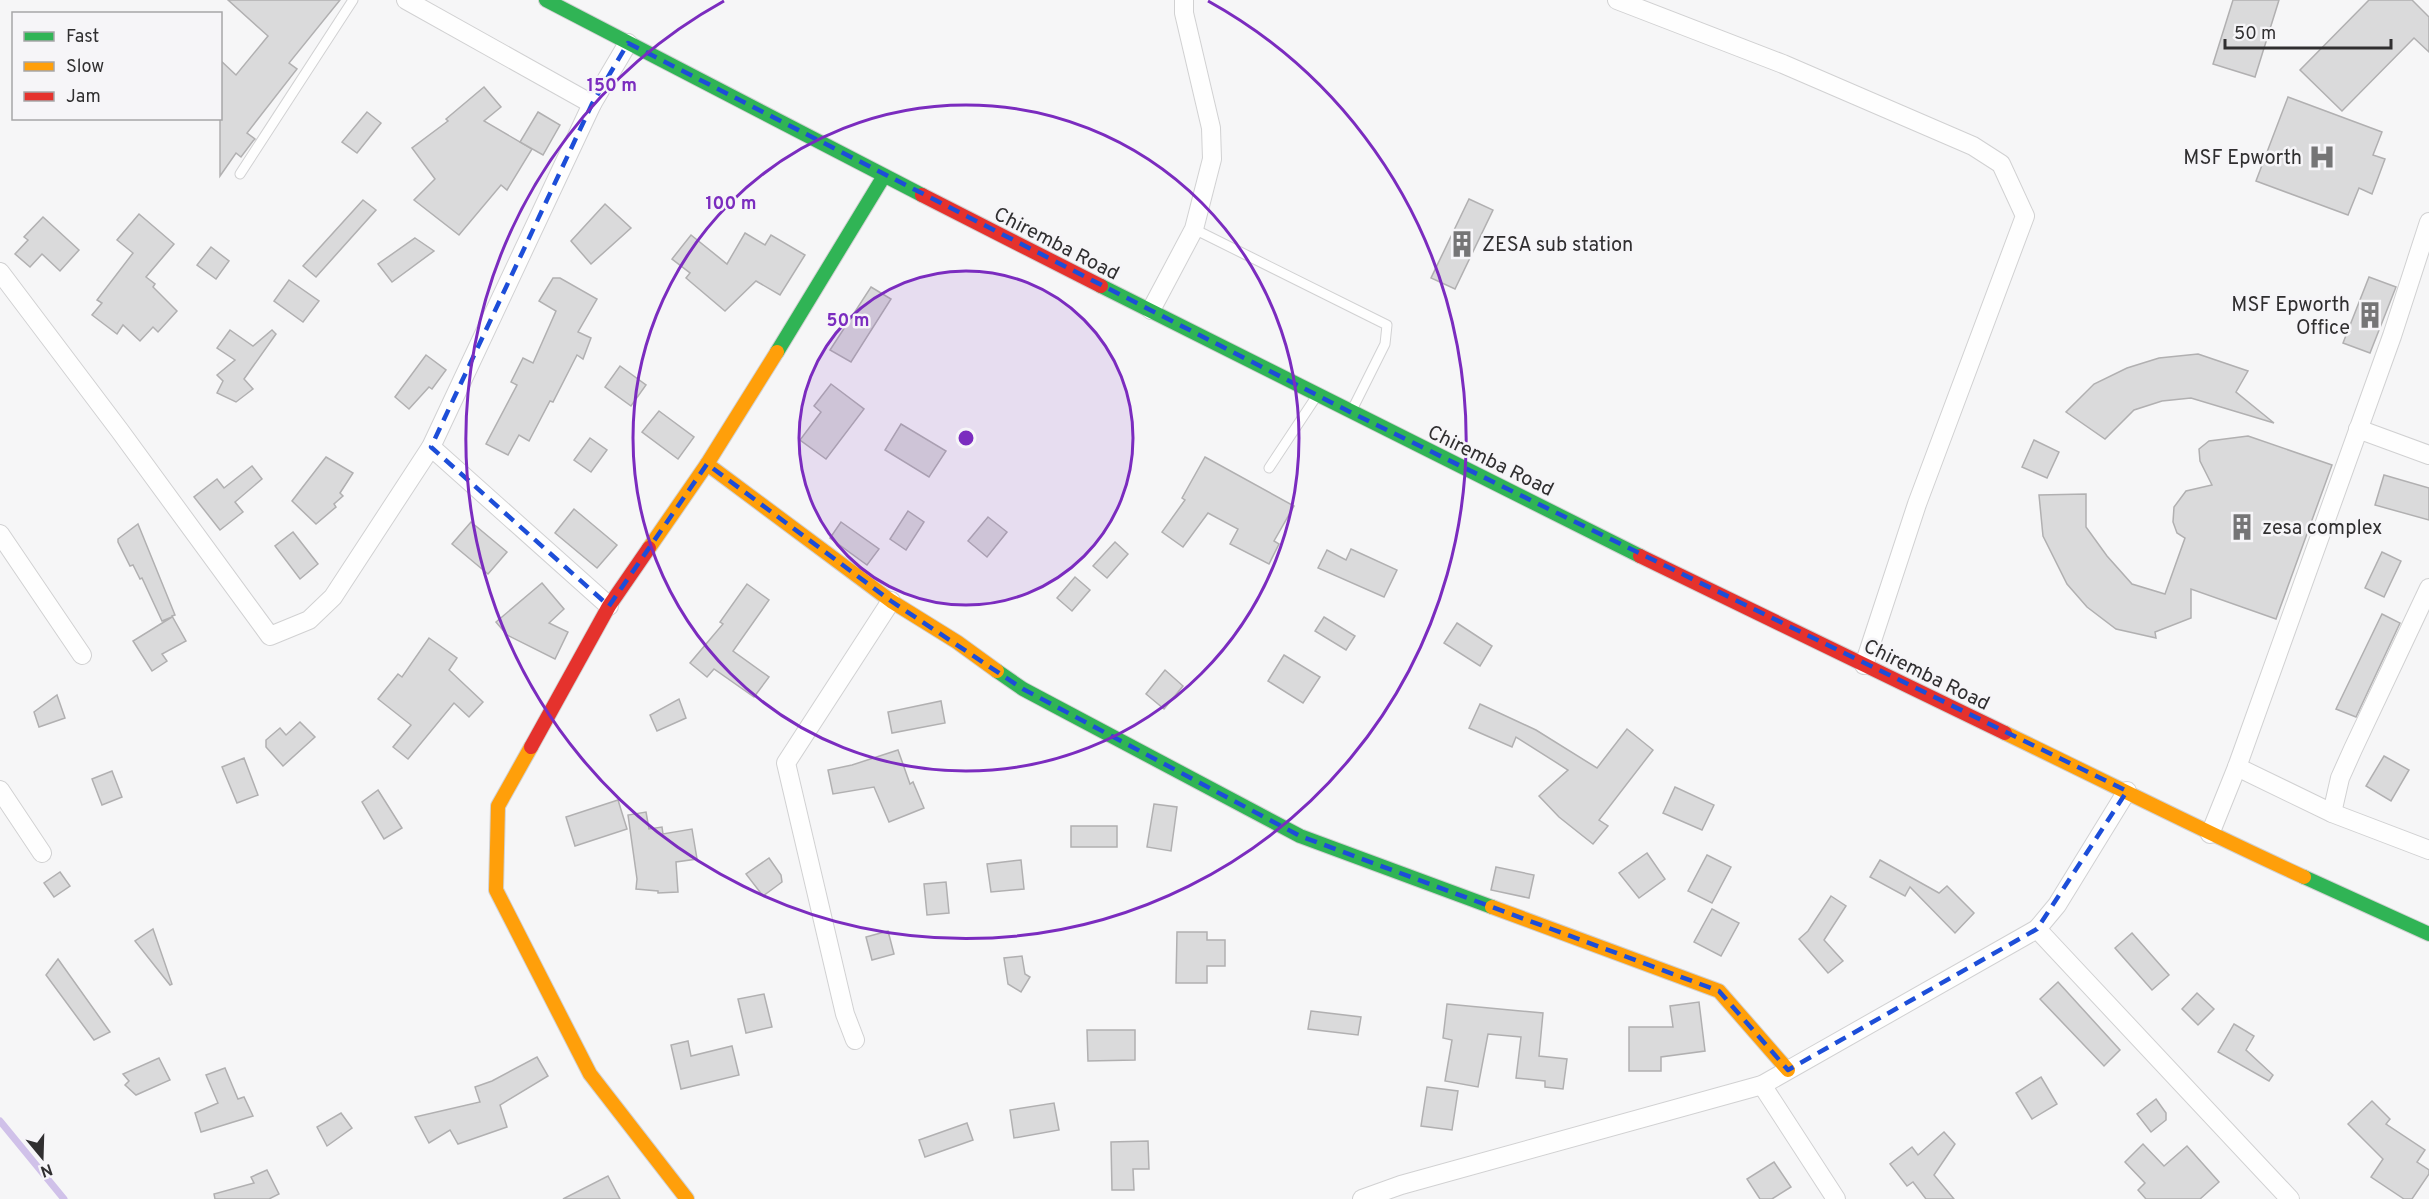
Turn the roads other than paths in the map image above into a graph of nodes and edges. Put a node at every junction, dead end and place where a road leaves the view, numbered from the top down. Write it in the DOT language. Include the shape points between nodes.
graph roads {
  1 [pos="353,0"];
  2 [pos="406,0"];
  3 [pos="546,0"];
  4 [pos="1184,0"];
  5 [pos="1617,0"];
  6 [pos="628,43"];
  7 [pos="592,104"];
  8 [pos="240,174"];
  9 [pos="884,176"];
  10 [pos="2429,222"];
  11 [pos="1194,229"];
  12 [pos="0,272"];
  13 [pos="1151,310"];
  14 [pos="1317,395"];
  15 [pos="1350,412"];
  16 [pos="2358,429"];
  17 [pos="431,447"];
  18 [pos="2429,455"];
  19 [pos="707,464"];
  20 [pos="1269,468"];
  21 [pos="0,534"];
  22 [pos="2429,588"];
  23 [pos="891,601"];
  24 [pos="609,606"];
  25 [pos="82,655"];
  26 [pos="1864,665"];
  27 [pos="2237,767"];
  28 [pos="0,790"];
  29 [pos="2127,791"];
  30 [pos="2332,813"];
  31 [pos="2210,834"];
  32 [pos="2429,850"];
  33 [pos="42,852"];
  34 [pos="2037,930"];
  35 [pos="2429,934"];
  36 [pos="855,1040"];
  37 [pos="1788,1070"];
  38 [pos="1762,1085"];
  39 [pos="1403,1192"];
  40 [pos="687,1199"];
  41 [pos="1362,1199"];
  42 [pos="1836,1199"];
  43 [pos="2290,1199"];
  1 -- 8 [label="lane"];
  2 -- 7 [label="street"];
  3 -- 6 [label="street, Chiremba Road"];
  4 -- 11 [label="street" via="1211,128 1212,159"];
  5 -- 26 [label="street" via="1783,64 1973,146 2001,164 2025,216 1917,504"];
  6 -- 7 [label="street"];
  6 -- 9 [label="street, Chiremba Road"];
  7 -- 17 [label="street"];
  9 -- 13 [label="street, Chiremba Road"];
  9 -- 19 [label="street"];
  10 -- 16 [label="street"];
  11 -- 13 [label="street"];
  11 -- 15 [label="lane" via="1387,326 1385,344"];
  12 -- 17 [label="street" via="270,636 309,620 333,597"];
  13 -- 14 [label="street, Chiremba Road"];
  14 -- 15 [label="street, Chiremba Road"];
  14 -- 20 [label="lane"];
  15 -- 26 [label="street, Chiremba Road"];
  16 -- 18 [label="street"];
  16 -- 27 [label="street"];
  17 -- 24 [label="street"];
  19 -- 23 [label="street"];
  19 -- 24 [label="street"];
  21 -- 25 [label="street"];
  22 -- 30 [label="street" via="2340,778"];
  23 -- 36 [label="street" via="786,764 845,1014"];
  23 -- 37 [label="street" via="1023,688 1300,836 1719,991"];
  24 -- 40 [label="street" via="498,806 496,890 590,1074"];
  26 -- 29 [label="street, Chiremba Road"];
  27 -- 30 [label="street"];
  27 -- 31 [label="street"];
  28 -- 33 [label="street"];
  29 -- 31 [label="street, Chiremba Road"];
  29 -- 34 [label="street"];
  30 -- 32 [label="street"];
  31 -- 35 [label="street, Chiremba Road"];
  34 -- 37 [label="street"];
  34 -- 43 [label="street"];
  37 -- 38 [label="street"];
  38 -- 39 [label="street"];
  38 -- 42 [label="street"];
  39 -- 41 [label="street"];
}
